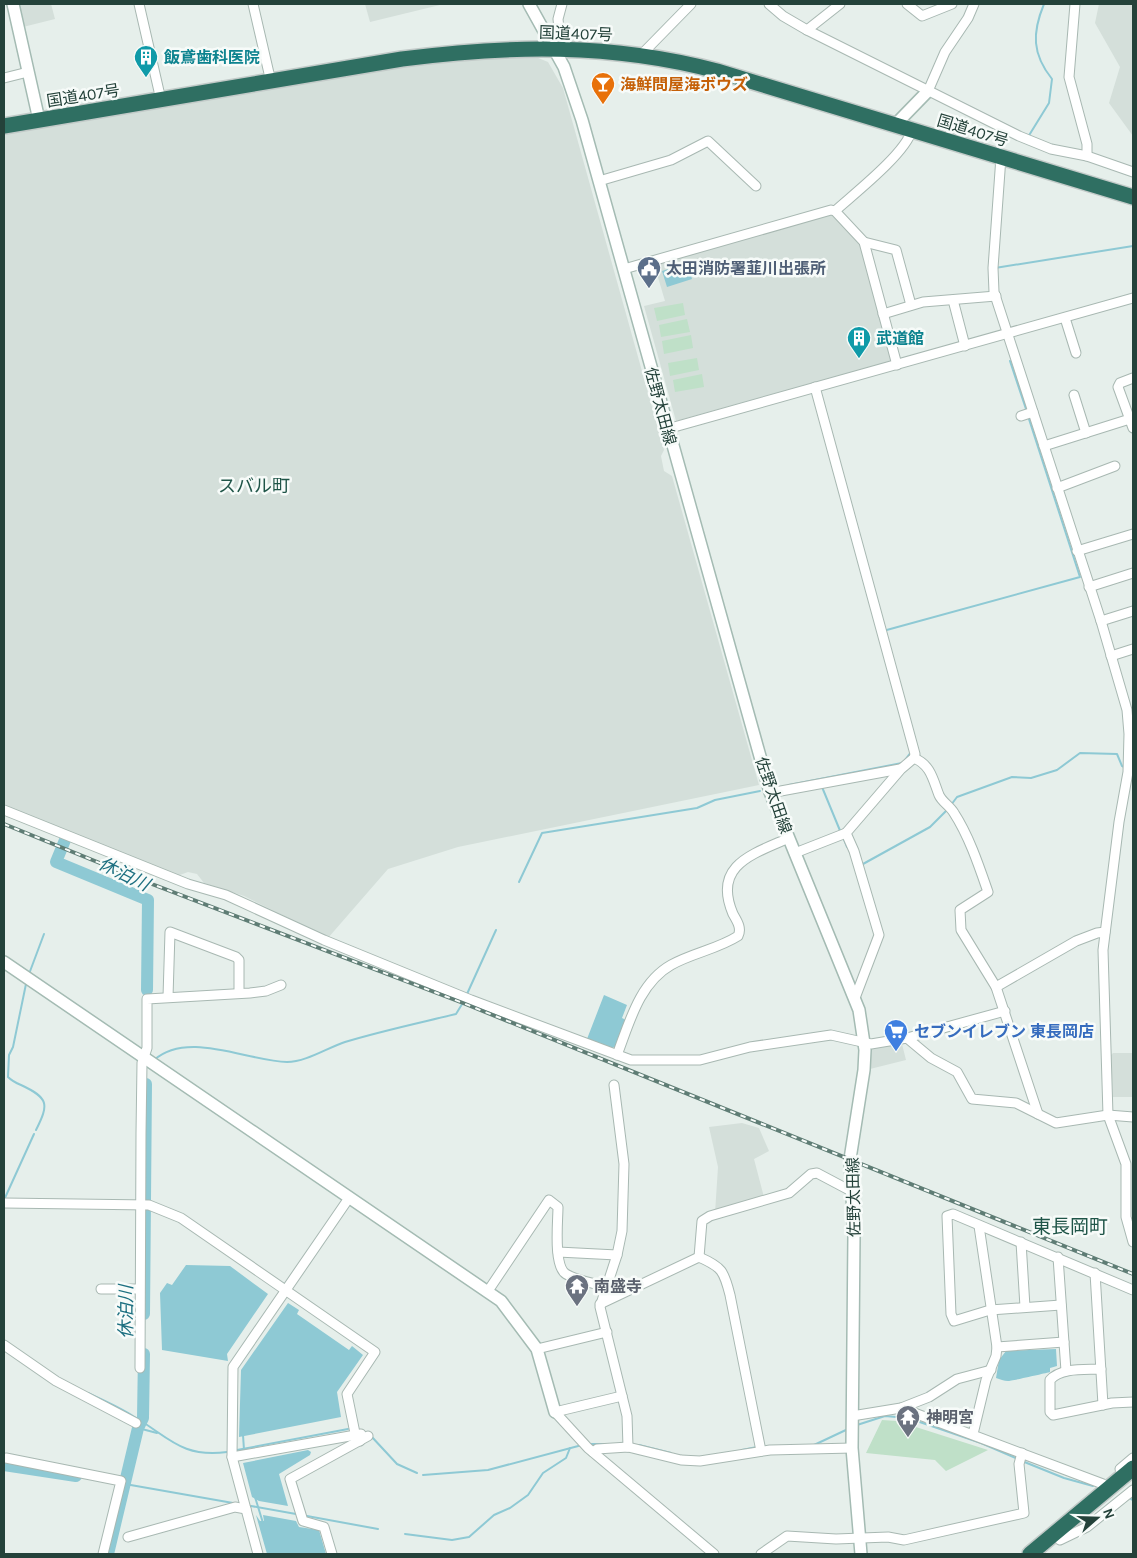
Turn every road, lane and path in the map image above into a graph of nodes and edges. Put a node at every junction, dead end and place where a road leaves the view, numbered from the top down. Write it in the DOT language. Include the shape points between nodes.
graph roads {
  1 [pos="13,4"];
  2 [pos="139,4"];
  3 [pos="253,4"];
  4 [pos="529,4"];
  5 [pos="562,4"];
  6 [pos="691,4"];
  7 [pos="769,4"];
  8 [pos="840,4"];
  9 [pos="907,4"];
  10 [pos="952,4"];
  11 [pos="974,4"];
  12 [pos="1075,4"];
  13 [pos="807,30"];
  14 [pos="558,49"];
  15 [pos="641,55"];
  16 [pos="28,72"];
  17 [pos="4,78"];
  18 [pos="271,82"];
  19 [pos="928,91"];
  20 [pos="161,100"];
  21 [pos="39,120"];
  22 [pos="896,125"];
  23 [pos="4,126"];
  24 [pos="912,130"];
  25 [pos="1087,156"];
  26 [pos="1001,157"];
  27 [pos="1133,172"];
  28 [pos="599,181"];
  29 [pos="756,186"];
  30 [pos="1133,197"];
  31 [pos="835,211"];
  32 [pos="864,242"];
  33 [pos="624,269"];
  34 [pos="996,296"];
  35 [pos="1133,298"];
  36 [pos="953,300"];
  37 [pos="911,305"];
  38 [pos="883,314"];
  39 [pos="1065,318"];
  40 [pos="1008,335"];
  41 [pos="965,346"];
  42 [pos="1076,353"];
  43 [pos="897,365"];
  44 [pos="1133,378"];
  45 [pos="815,388"];
  46 [pos="1074,395"];
  47 [pos="1033,412"];
  48 [pos="1021,416"];
  49 [pos="1131,418"];
  50 [pos="1133,428"];
  51 [pos="667,429"];
  52 [pos="1086,433"];
  53 [pos="1044,446"];
  54 [pos="1115,466"];
  55 [pos="1057,488"];
  56 [pos="1133,534"];
  57 [pos="1078,551"];
  58 [pos="1133,573"];
  59 [pos="1089,587"];
  60 [pos="1133,611"];
  61 [pos="1101,621"];
  62 [pos="1133,649"];
  63 [pos="1111,656"];
  64 [pos="914,758"];
  65 [pos="900,769"];
  66 [pos="770,793"];
  67 [pos="4,810"];
  68 [pos="843,834"];
  69 [pos="789,838"];
  70 [pos="795,853"];
  71 [pos="1105,932"];
  72 [pos="4,962"];
  73 [pos="280,985"];
  74 [pos="996,987"];
  75 [pos="239,993"];
  76 [pos="168,997"];
  77 [pos="855,998"];
  78 [pos="1005,1011"];
  79 [pos="907,1038"];
  80 [pos="864,1043"];
  81 [pos="616,1055"];
  82 [pos="144,1058"];
  83 [pos="614,1085"];
  84 [pos="1038,1114"];
  85 [pos="1108,1115"];
  86 [pos="1133,1117"];
  87 [pos="851,1191"];
  88 [pos="349,1198"];
  89 [pos="4,1203"];
  90 [pos="144,1205"];
  91 [pos="979,1226"];
  92 [pos="1021,1242"];
  93 [pos="1133,1242"];
  94 [pos="558,1252"];
  95 [pos="617,1255"];
  96 [pos="699,1257"];
  97 [pos="1058,1258"];
  98 [pos="1096,1274"];
  99 [pos="606,1287"];
  100 [pos="101,1289"];
  101 [pos="139,1289"];
  102 [pos="1133,1289"];
  103 [pos="286,1291"];
  104 [pos="488,1291"];
  105 [pos="1133,1296"];
  106 [pos="600,1304"];
  107 [pos="1061,1305"];
  108 [pos="1025,1307"];
  109 [pos="990,1310"];
  110 [pos="607,1332"];
  111 [pos="1064,1342"];
  112 [pos="4,1345"];
  113 [pos="997,1348"];
  114 [pos="538,1349"];
  115 [pos="140,1368"];
  116 [pos="1101,1369"];
  117 [pos="991,1370"];
  118 [pos="1066,1372"];
  119 [pos="622,1396"];
  120 [pos="1133,1402"];
  121 [pos="1103,1405"];
  122 [pos="901,1408"];
  123 [pos="555,1412"];
  124 [pos="852,1416"];
  125 [pos="136,1423"];
  126 [pos="973,1434"];
  127 [pos="358,1437"];
  128 [pos="628,1447"];
  129 [pos="852,1448"];
  130 [pos="761,1451"];
  131 [pos="593,1452"];
  132 [pos="1022,1453"];
  133 [pos="232,1456"];
  134 [pos="6,1458"];
  135 [pos="1133,1458"];
  136 [pos="1133,1468"];
  137 [pos="1103,1484"];
  138 [pos="1132,1489"];
  139 [pos="246,1508"];
  140 [pos="128,1537"];
  141 [pos="1057,1537"];
  142 [pos="859,1538"];
  143 [pos="103,1554"];
  144 [pos="258,1554"];
  145 [pos="332,1554"];
  146 [pos="714,1554"];
  147 [pos="761,1554"];
  148 [pos="861,1554"];
  149 [pos="1034,1554"];
  1 -- 16 [label="main road"];
  2 -- 20 [label="street"];
  3 -- 18 [label="street"];
  4 -- 14 [label="main road, 佐野太田線"];
  5 -- 14 [label="street" via="558,19"];
  6 -- 15 [label="street"];
  7 -- 13 [label="street" via="782,16"];
  8 -- 13 [label="street"];
  9 -- 10 [label="street" via="922,16"];
  11 -- 19 [label="street" via="945,52"];
  12 -- 25 [label="street" via="1069,77 1087,144"];
  13 -- 19 [label="street"];
  14 -- 15 [label="highway, 国道407号" via="610,50"];
  14 -- 18 [label="highway, 国道407号" via="448,53"];
  14 -- 28 [label="main road, 佐野太田線"];
  15 -- 22 [label="highway, 国道407号" via="717,71"];
  16 -- 17 [label="street"];
  16 -- 21 [label="main road"];
  18 -- 20 [label="highway, 国道407号"];
  19 -- 22 [label="main road"];
  19 -- 25 [label="street" via="1051,150"];
  20 -- 21 [label="highway, 国道407号"];
  21 -- 23 [label="highway, 国道407号"];
  22 -- 24 [label="highway, 国道407号"];
  24 -- 26 [label="highway, 国道407号"];
  24 -- 31 [label="street" via="910,138 895,156"];
  25 -- 27 [label="street"];
  26 -- 30 [label="highway, 国道407号"];
  26 -- 34 [label="street" via="993,268"];
  28 -- 29 [label="street" via="671,160 708,141"];
  28 -- 33 [label="main road, 佐野太田線"];
  31 -- 32 [label="street"];
  31 -- 33 [label="street" via="783,222"];
  32 -- 37 [label="street" via="896,250"];
  32 -- 38 [label="street"];
  33 -- 51 [label="main road, 佐野太田線"];
  34 -- 36 [label="street"];
  34 -- 40 [label="street"];
  35 -- 39 [label="street"];
  36 -- 37 [label="street"];
  36 -- 41 [label="street"];
  37 -- 38 [label="street"];
  38 -- 43 [label="street"];
  39 -- 40 [label="street"];
  39 -- 42 [label="street"];
  40 -- 41 [label="street"];
  40 -- 47 [label="street"];
  41 -- 43 [label="street"];
  43 -- 45 [label="street"];
  44 -- 49 [label="street" via="1118,387"];
  45 -- 51 [label="street"];
  45 -- 64 [label="street"];
  46 -- 52 [label="street"];
  47 -- 48 [label="street"];
  47 -- 53 [label="street"];
  49 -- 50 [label="street"];
  49 -- 52 [label="street"];
  51 -- 66 [label="main road, 佐野太田線"];
  52 -- 53 [label="street"];
  53 -- 55 [label="street"];
  54 -- 55 [label="street"];
  55 -- 57 [label="street"];
  56 -- 57 [label="street"];
  57 -- 59 [label="street"];
  58 -- 59 [label="street"];
  59 -- 61 [label="street"];
  60 -- 61 [label="street"];
  61 -- 63 [label="street"];
  62 -- 63 [label="street"];
  63 -- 71 [label="street" via="1124,696 1129,734 1128,772"];
  64 -- 65 [label="street"];
  64 -- 74 [label="street" via="922,762 934,778 940,796 954,812 988,892 960,910 961,930"];
  65 -- 66 [label="street"];
  65 -- 68 [label="street"];
  66 -- 69 [label="main road, 佐野太田線"];
  67 -- 81 [label="street" via="188,884 226,896 430,984"];
  68 -- 70 [label="street"];
  68 -- 77 [label="street" via="854,851 879,935"];
  69 -- 70 [label="main road, 佐野太田線"];
  69 -- 81 [label="street" via="748,856 735,868 728,884 728,901 740,928 738,936 671,964 655,976 639,999"];
  70 -- 77 [label="main road, 佐野太田線"];
  71 -- 74 [label="street" via="1076,940"];
  71 -- 85 [label="street"];
  72 -- 82 [label="main road"];
  73 -- 75 [label="street" via="266,992"];
  74 -- 78 [label="street"];
  75 -- 76 [label="street"];
  75 -- 76 [label="street" via="239,960 236,957 170,932"];
  76 -- 82 [label="street" via="147,999"];
  77 -- 80 [label="main road, 佐野太田線"];
  78 -- 79 [label="street"];
  78 -- 84 [label="street"];
  79 -- 80 [label="street"];
  79 -- 84 [label="street" via="931,1058 957,1072 972,1099 1016,1103"];
  80 -- 81 [label="street" via="831,1035 750,1047 700,1060 631,1060"];
  80 -- 87 [label="main road, 佐野太田線" via="864,1070 850,1159"];
  82 -- 88 [label="main road"];
  82 -- 90 [label="street"];
  83 -- 95 [label="street" via="624,1164 622,1231"];
  84 -- 85 [label="street" via="1056,1123"];
  85 -- 86 [label="street"];
  85 -- 93 [label="street" via="1126,1164 1126,1217"];
  87 -- 96 [label="street" via="817,1173 811,1174 789,1193 710,1216 702,1221"];
  87 -- 124 [label="main road, 佐野太田線" via="854,1235"];
  88 -- 103 [label="street"];
  88 -- 104 [label="main road"];
  89 -- 90 [label="street"];
  90 -- 101 [label="street"];
  90 -- 103 [label="street" via="181,1218"];
  91 -- 92 [label="street"];
  91 -- 109 [label="street"];
  91 -- 109 [label="street" via="953,1214 946,1219 951,1314 954,1322"];
  92 -- 97 [label="street"];
  92 -- 108 [label="street"];
  94 -- 95 [label="street"];
  94 -- 99 [label="street" via="564,1273"];
  94 -- 104 [label="street" via="558,1206 550,1200"];
  95 -- 99 [label="street"];
  96 -- 106 [label="street"];
  96 -- 130 [label="street" via="716,1264 725,1274"];
  97 -- 98 [label="street"];
  97 -- 107 [label="street"];
  98 -- 102 [label="street"];
  98 -- 116 [label="street"];
  99 -- 106 [label="street"];
  100 -- 101 [label="street"];
  101 -- 115 [label="street"];
  102 -- 105 [label="street"];
  103 -- 127 [label="street" via="375,1352 347,1394"];
  103 -- 133 [label="street" via="233,1367"];
  104 -- 114 [label="main road" via="506,1306"];
  106 -- 110 [label="street"];
  107 -- 108 [label="street"];
  107 -- 111 [label="street"];
  108 -- 109 [label="street"];
  109 -- 113 [label="street"];
  110 -- 114 [label="street"];
  110 -- 119 [label="street"];
  111 -- 113 [label="street"];
  111 -- 118 [label="street"];
  112 -- 125 [label="street" via="56,1380"];
  113 -- 117 [label="street"];
  114 -- 123 [label="main road"];
  116 -- 118 [label="street"];
  116 -- 121 [label="street"];
  117 -- 122 [label="street" via="957,1380"];
  117 -- 126 [label="street"];
  118 -- 121 [label="street" via="1050,1380 1050,1412 1053,1416"];
  119 -- 123 [label="street"];
  119 -- 128 [label="street" via="628,1425"];
  120 -- 121 [label="street"];
  122 -- 124 [label="street"];
  122 -- 126 [label="street"];
  123 -- 131 [label="street"];
  124 -- 129 [label="main road, 佐野太田線"];
  126 -- 132 [label="street"];
  127 -- 133 [label="street"];
  127 -- 145 [label="street" via="290,1478 303,1521 324,1527"];
  128 -- 130 [label="street" via="692,1461"];
  128 -- 131 [label="street"];
  129 -- 130 [label="street"];
  129 -- 142 [label="main road, 佐野太田線"];
  131 -- 146 [label="street"];
  132 -- 137 [label="street"];
  132 -- 142 [label="street" via="1019,1464 1024,1514 904,1540"];
  133 -- 139 [label="street"];
  134 -- 143 [label="street" via="122,1480"];
  135 -- 137 [label="street"];
  136 -- 141 [label="highway"];
  137 -- 141 [label="street" via="1064,1517 1058,1524"];
  138 -- 141 [label="highway"];
  139 -- 140 [label="street" via="235,1507"];
  139 -- 144 [label="street"];
  141 -- 149 [label="highway"];
  142 -- 147 [label="street" via="787,1536"];
  142 -- 148 [label="main road, 佐野太田線"];
}
